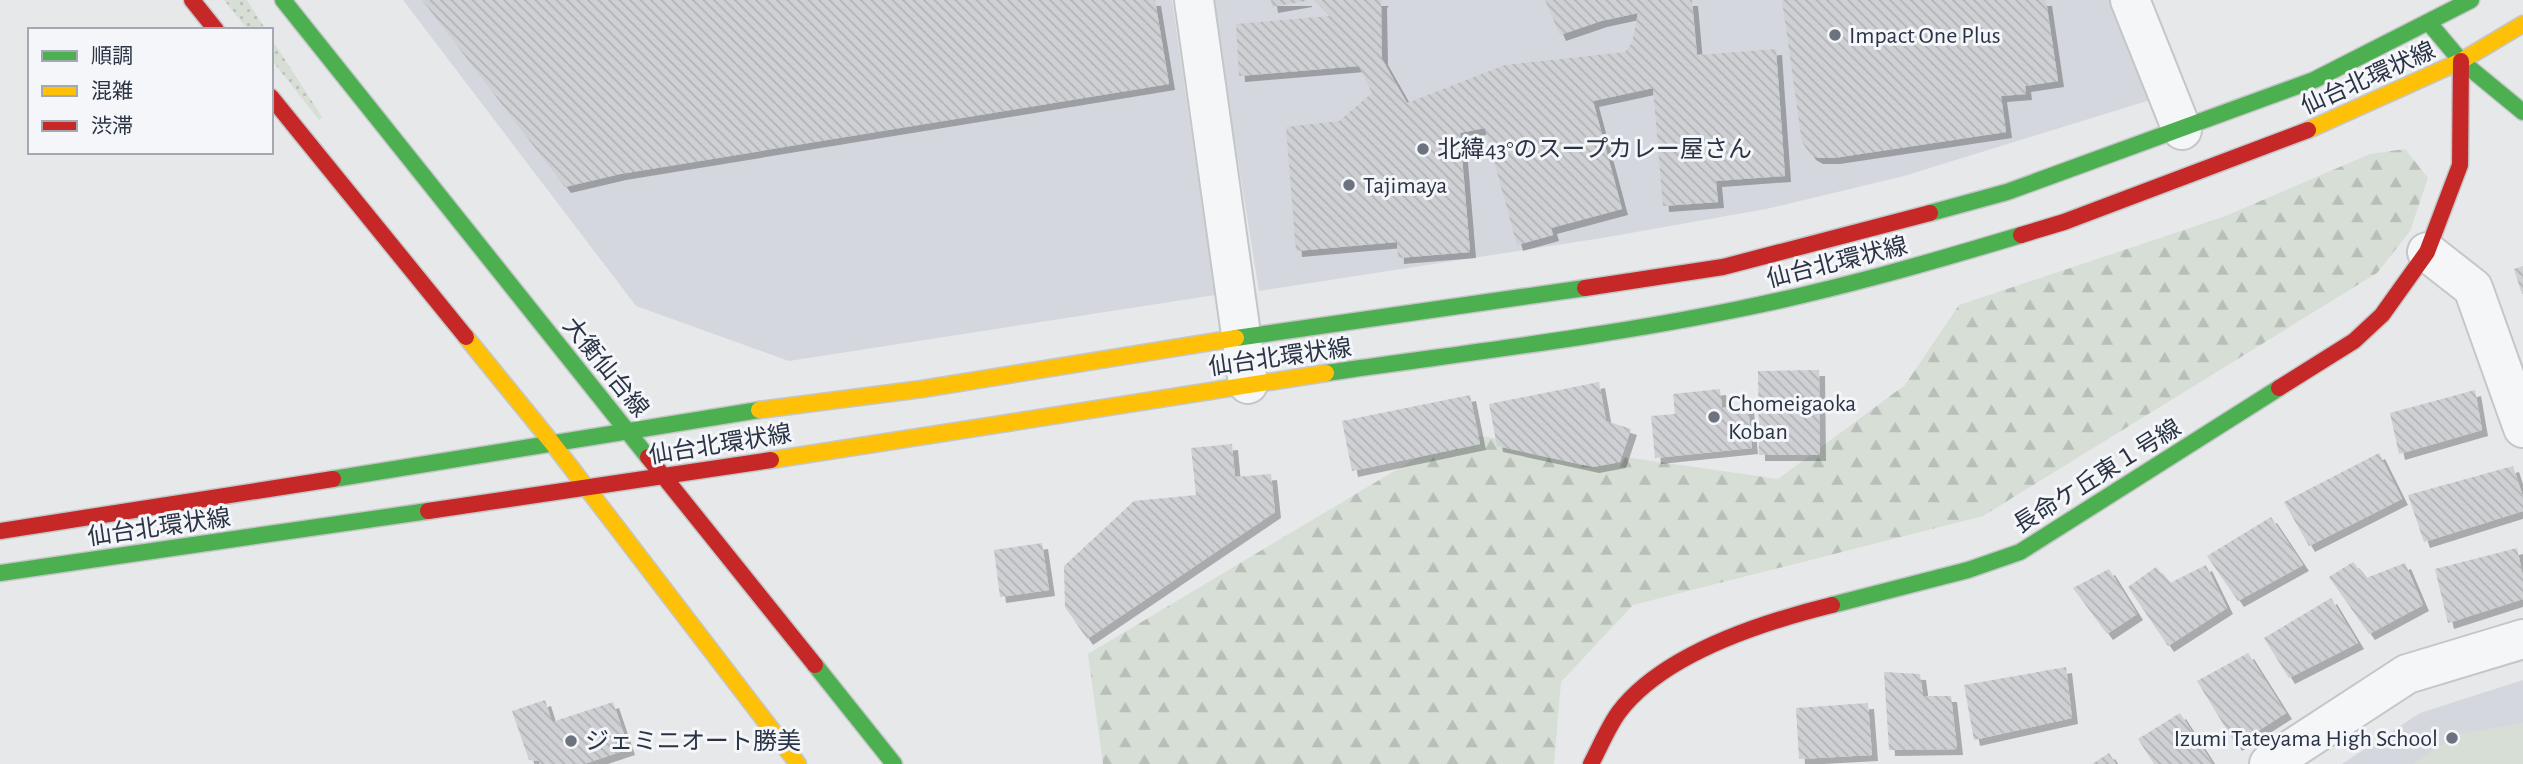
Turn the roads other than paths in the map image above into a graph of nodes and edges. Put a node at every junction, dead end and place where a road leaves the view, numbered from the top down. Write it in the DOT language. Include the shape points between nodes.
graph roads {
  1 [pos="192,0"];
  2 [pos="283,0"];
  3 [pos="1194,0"];
  4 [pos="2130,0"];
  5 [pos="2471,0"];
  6 [pos="2429,23"];
  7 [pos="2523,24"];
  8 [pos="214,28"];
  9 [pos="2461,61"];
  10 [pos="273,99"];
  11 [pos="2523,112"];
  12 [pos="2182,130"];
  13 [pos="2427,252"];
  14 [pos="1242,337"];
  15 [pos="1248,384"];
  16 [pos="2523,428"];
  17 [pos="630,431"];
  18 [pos="553,444"];
  19 [pos="662,477"];
  20 [pos="585,488"];
  21 [pos="0,531"];
  22 [pos="0,573"];
  23 [pos="2523,639"];
  24 [pos="798,764"];
  25 [pos="894,764"];
  26 [pos="1591,764"];
  27 [pos="2269,764"];
  1 -- 8 [label="main road"];
  2 -- 17 [label="main road, 大衡仙台線"];
  3 -- 14 [label="street"];
  4 -- 12 [label="street"];
  5 -- 6 [label="main road, 仙台北環状線"];
  6 -- 9 [label="main road"];
  6 -- 12 [label="main road, 仙台北環状線" via="2314,80"];
  7 -- 9 [label="main road, 仙台北環状線"];
  9 -- 11 [label="main road"];
  9 -- 13 [label="main road, 長命ケ丘東１号線" via="2460,165"];
  9 -- 15 [label="main road, 仙台北環状線" via="2319,125 2064,222 1920,266 1740,309"];
  10 -- 18 [label="main road"];
  12 -- 14 [label="main road, 仙台北環状線" via="2007,192 1723,267"];
  13 -- 16 [label="street" via="2473,288"];
  13 -- 26 [label="main road, 長命ケ丘東１号線" via="2382,315 2354,341 2020,552 1730,637 1662,671 1619,712"];
  14 -- 15 [label="street"];
  14 -- 17 [label="main road, 仙台北環状線"];
  15 -- 19 [label="main road, 仙台北環状線"];
  17 -- 18 [label="main road, 仙台北環状線"];
  17 -- 19 [label="main road, 大衡仙台線"];
  18 -- 20 [label="main road"];
  18 -- 21 [label="main road, 仙台北環状線"];
  19 -- 20 [label="main road, 仙台北環状線"];
  19 -- 25 [label="main road, 大衡仙台線"];
  20 -- 22 [label="main road, 仙台北環状線"];
  20 -- 24 [label="main road"];
  23 -- 27 [label="street" via="2406,674"];
}
